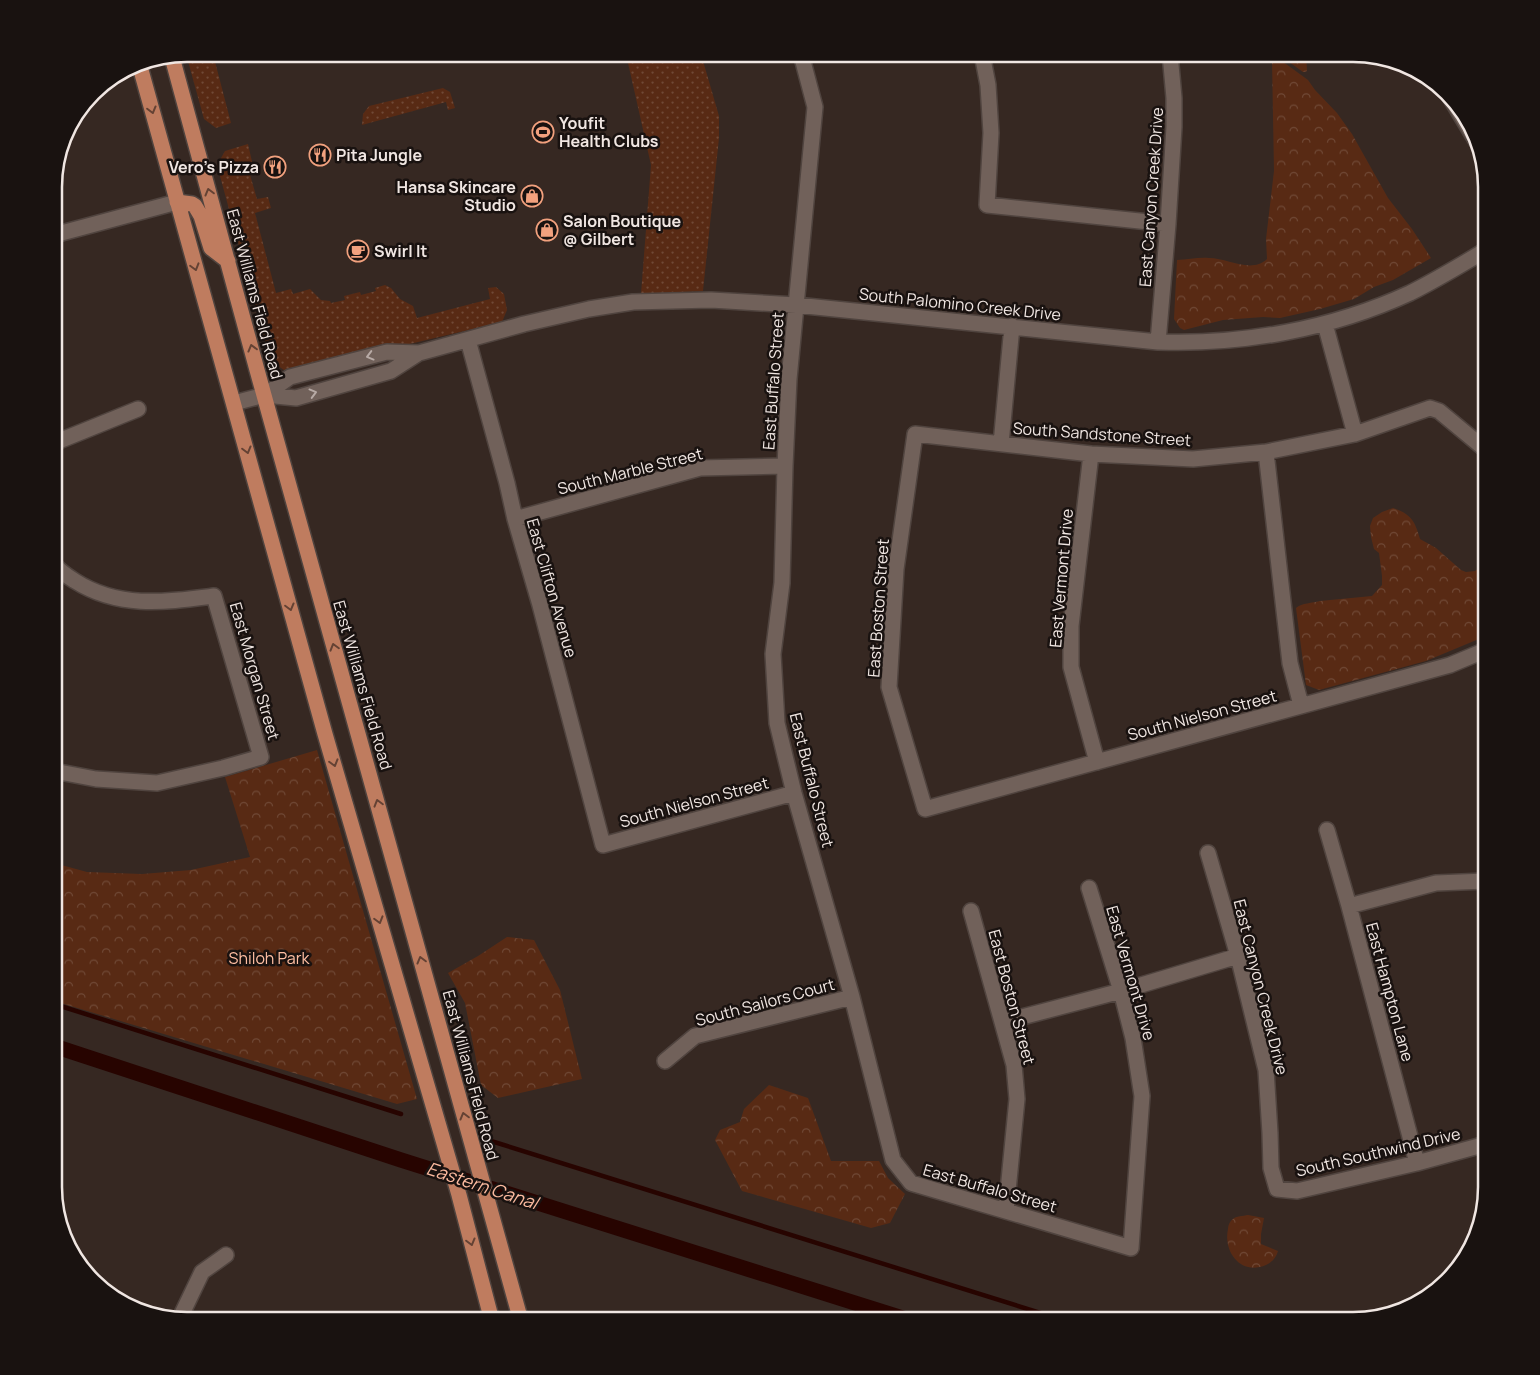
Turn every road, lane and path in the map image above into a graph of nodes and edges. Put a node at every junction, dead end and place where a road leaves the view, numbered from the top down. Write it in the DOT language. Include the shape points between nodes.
graph roads {
  1 [pos="803,62"];
  2 [pos="984,62"];
  3 [pos="1171,62"];
  4 [pos="174,64"];
  5 [pos="141,71"];
  6 [pos="177,202"];
  7 [pos="1168,224"];
  8 [pos="63,234"];
  9 [pos="1477,255"];
  10 [pos="228,261"];
  11 [pos="796,305"];
  12 [pos="1325,324"];
  13 [pos="1012,326"];
  14 [pos="468,340"];
  15 [pos="1158,342"];
  16 [pos="419,353"];
  17 [pos="264,396"];
  18 [pos="234,403"];
  19 [pos="138,409"];
  20 [pos="915,434"];
  21 [pos="1355,434"];
  22 [pos="63,439"];
  23 [pos="1477,443"];
  24 [pos="1001,444"];
  25 [pos="1266,452"];
  26 [pos="1091,454"];
  27 [pos="785,466"];
  28 [pos="514,519"];
  29 [pos="63,573"];
  30 [pos="1477,654"];
  31 [pos="1301,705"];
  32 [pos="1097,762"];
  33 [pos="63,773"];
  34 [pos="794,793"];
  35 [pos="925,810"];
  36 [pos="1327,830"];
  37 [pos="603,845"];
  38 [pos="1208,853"];
  39 [pos="1478,881"];
  40 [pos="1089,888"];
  41 [pos="1349,906"];
  42 [pos="971,911"];
  43 [pos="1238,956"];
  44 [pos="1121,991"];
  45 [pos="852,997"];
  46 [pos="1003,1022"];
  47 [pos="665,1061"];
  48 [pos="1478,1146"];
  49 [pos="1417,1163"];
  50 [pos="1277,1189"];
  51 [pos="1006,1212"];
  52 [pos="1131,1248"];
  53 [pos="226,1255"];
  54 [pos="183,1312"];
  55 [pos="490,1312"];
  56 [pos="518,1312"];
  1 -- 11 [label="street, East Buffalo Street" via="815,106"];
  2 -- 7 [label="street" via="991,133 987,205"];
  3 -- 7 [label="street, East Canyon Creek Drive" via="1174,98"];
  10 -- 4 [label="main road, East Williams Field Road, one-way"];
  5 -- 6 [label="main road, one-way"];
  6 -- 8 [label="street"];
  6 -- 10 [label="main road" via="196,206 211,248"];
  6 -- 18 [label="main road, one-way"];
  7 -- 15 [label="street, East Canyon Creek Drive"];
  9 -- 12 [label="street, South Palomino Creek Drive" via="1410,292"];
  17 -- 10 [label="main road, East Williams Field Road, one-way"];
  11 -- 13 [label="street, South Palomino Creek Drive"];
  11 -- 14 [label="street, South Palomino Creek Drive" via="711,300 632,302 524,324"];
  11 -- 27 [label="street, East Buffalo Street"];
  12 -- 15 [label="street, South Palomino Creek Drive" via="1250,339"];
  12 -- 21 [label="street"];
  13 -- 15 [label="street, South Palomino Creek Drive"];
  13 -- 24 [label="street"];
  14 -- 16 [label="street, South Palomino Creek Drive"];
  14 -- 28 [label="street, East Clifton Avenue"];
  16 -- 17 [label="street, South Palomino Creek Drive, one-way" via="387,352 290,377"];
  17 -- 16 [label="street, South Palomino Creek Drive, one-way" via="296,398 391,372"];
  17 -- 18 [label="street"];
  56 -- 17 [label="main road, East Williams Field Road, one-way"];
  18 -- 55 [label="main road, one-way"];
  19 -- 22 [label="street"];
  20 -- 24 [label="street, South Sandstone Street"];
  20 -- 35 [label="street, East Boston Street" via="896,568 889,687"];
  21 -- 23 [label="street, South Sandstone Street" via="1430,408 1439,411"];
  21 -- 25 [label="street, South Sandstone Street"];
  24 -- 26 [label="street, South Sandstone Street"];
  25 -- 26 [label="street, South Sandstone Street" via="1193,459"];
  25 -- 31 [label="street" via="1290,663"];
  26 -- 32 [label="street, East Vermont Drive" via="1071,626 1072,666"];
  27 -- 28 [label="street, South Marble Street" via="700,468"];
  27 -- 34 [label="street, East Buffalo Street" via="782,584 773,654 777,723"];
  28 -- 37 [label="street, East Clifton Avenue"];
  29 -- 33 [label="street, East Morgan Street" via="89,590 127,601 167,602 214,596 261,757 156,783 96,779"];
  30 -- 31 [label="street, South Nielson Street" via="1450,665"];
  31 -- 32 [label="street, South Nielson Street"];
  32 -- 35 [label="street, South Nielson Street"];
  34 -- 37 [label="street, South Nielson Street"];
  34 -- 45 [label="street, East Buffalo Street"];
  36 -- 41 [label="street, East Hampton Lane"];
  38 -- 43 [label="street, East Canyon Creek Drive"];
  39 -- 41 [label="street" via="1436,884"];
  40 -- 44 [label="street, East Vermont Drive"];
  41 -- 49 [label="street, East Hampton Lane"];
  42 -- 46 [label="street, East Boston Street"];
  43 -- 44 [label="street"];
  43 -- 50 [label="street, East Canyon Creek Drive" via="1266,1070 1271,1168"];
  44 -- 46 [label="street"];
  44 -- 52 [label="street, East Vermont Drive" via="1133,1038 1142,1096"];
  45 -- 47 [label="street, South Sailors Court" via="696,1036"];
  45 -- 51 [label="street, East Buffalo Street" via="893,1160 911,1183"];
  46 -- 51 [label="street, East Boston Street" via="1014,1065 1017,1099"];
  48 -- 49 [label="street, South Southwind Drive"];
  49 -- 50 [label="street, South Southwind Drive" via="1297,1191"];
  51 -- 52 [label="street, East Buffalo Street"];
  53 -- 54 [label="street" via="202,1272"];
}
